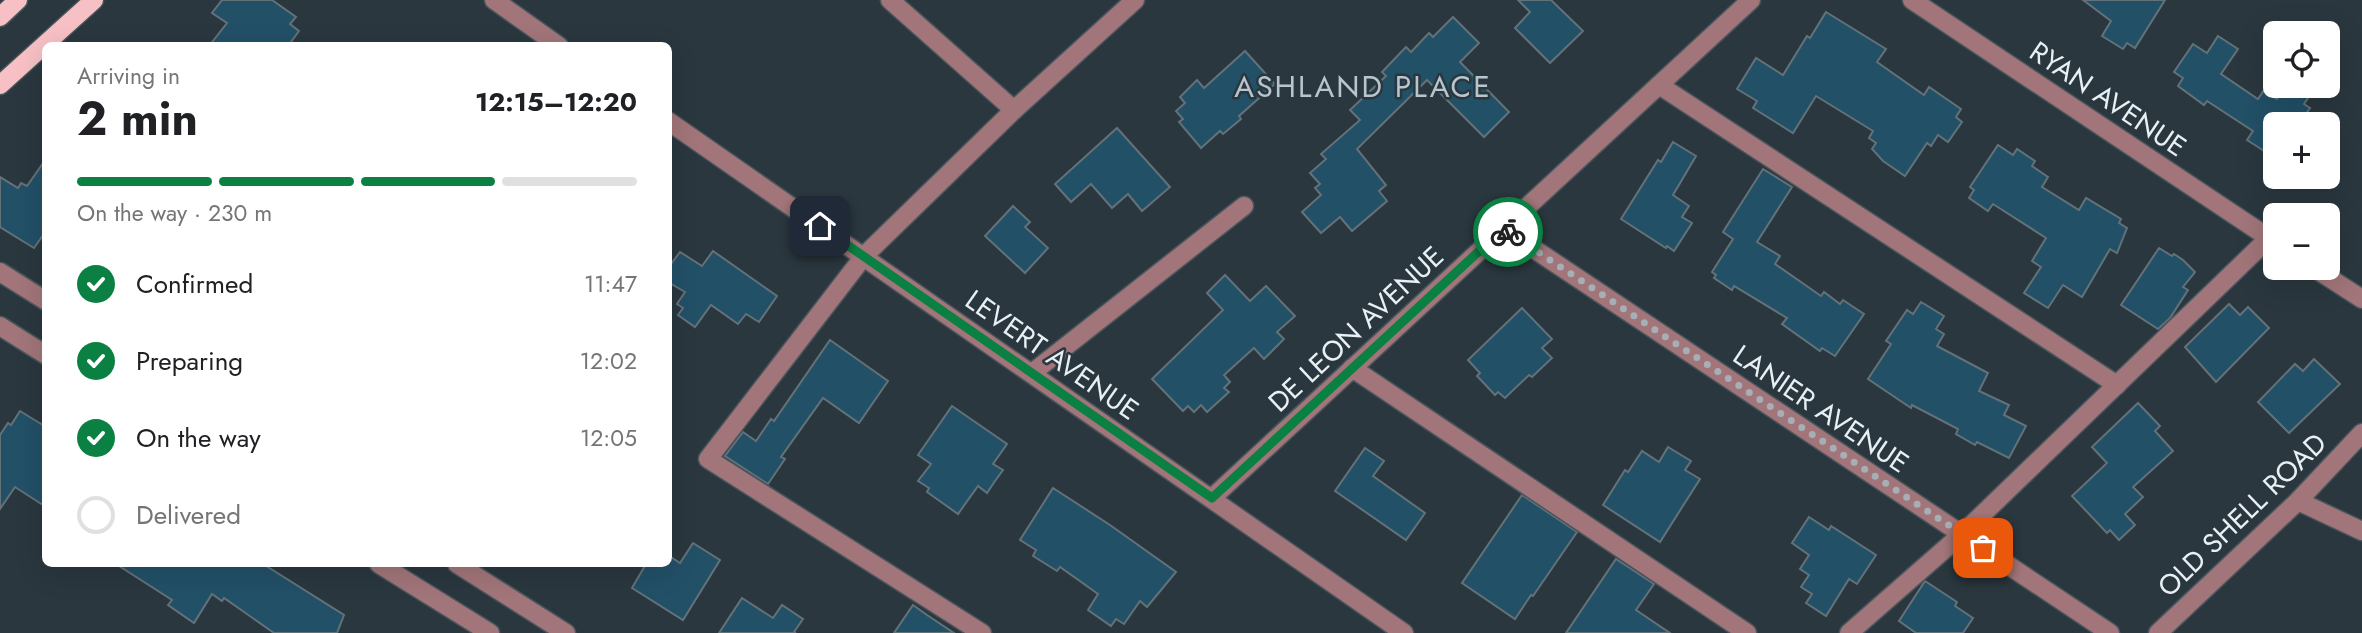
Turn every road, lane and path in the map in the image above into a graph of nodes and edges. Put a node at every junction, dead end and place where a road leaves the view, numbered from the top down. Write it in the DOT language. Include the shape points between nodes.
graph roads {
  1 [pos="18,0"];
  2 [pos="94,0"];
  3 [pos="494,0"];
  4 [pos="890,0"];
  5 [pos="1135,0"];
  6 [pos="1751,0"];
  7 [pos="1912,0"];
  8 [pos="0,17"];
  9 [pos="48,42"];
  10 [pos="553,42"];
  11 [pos="42,47"];
  12 [pos="0,85"];
  13 [pos="1659,85"];
  14 [pos="1014,110"];
  15 [pos="672,124"];
  16 [pos="1244,206"];
  17 [pos="1503,229"];
  18 [pos="2263,234"];
  19 [pos="2263,248"];
  20 [pos="864,256"];
  21 [pos="0,272"];
  22 [pos="2333,280"];
  23 [pos="42,298"];
  24 [pos="2362,299"];
  25 [pos="0,326"];
  26 [pos="42,352"];
  27 [pos="1352,368"];
  28 [pos="1032,373"];
  29 [pos="2117,385"];
  30 [pos="2362,433"];
  31 [pos="1212,498"];
  32 [pos="2298,501"];
  33 [pos="2362,531"];
  34 [pos="1962,534"];
  35 [pos="384,567"];
  36 [pos="462,567"];
  37 [pos="491,633"];
  38 [pos="566,633"];
  39 [pos="982,633"];
  40 [pos="1404,633"];
  41 [pos="1747,633"];
  42 [pos="1849,633"];
  43 [pos="2110,633"];
  44 [pos="2158,633"];
  1 -- 8 [label="main road"];
  2 -- 9 [label="main road"];
  3 -- 10 [label="street"];
  4 -- 14 [label="street"];
  5 -- 14 [label="street"];
  6 -- 13 [label="street, DE LEON AVENUE"];
  7 -- 18 [label="street, RYAN AVENUE"];
  11 -- 12 [label="main road"];
  13 -- 17 [label="street, DE LEON AVENUE"];
  13 -- 29 [label="street"];
  14 -- 20 [label="street"];
  15 -- 20 [label="street, LEVERT AVENUE"];
  16 -- 28 [label="street"];
  17 -- 27 [label="street, DE LEON AVENUE"];
  17 -- 34 [label="street, LANIER AVENUE"];
  19 -- 29 [label="street"];
  20 -- 28 [label="street, LEVERT AVENUE"];
  20 -- 39 [label="street" via="708,459"];
  21 -- 23 [label="street"];
  22 -- 24 [label="street"];
  25 -- 26 [label="street"];
  27 -- 31 [label="street, DE LEON AVENUE"];
  27 -- 41 [label="street"];
  28 -- 31 [label="street, LEVERT AVENUE"];
  29 -- 34 [label="street"];
  30 -- 32 [label="street, OLD SHELL ROAD"];
  31 -- 40 [label="street, LEVERT AVENUE"];
  32 -- 33 [label="street"];
  32 -- 44 [label="street, OLD SHELL ROAD"];
  34 -- 42 [label="street"];
  34 -- 43 [label="street, LANIER AVENUE"];
  35 -- 37 [label="street"];
  36 -- 38 [label="street"];
}
